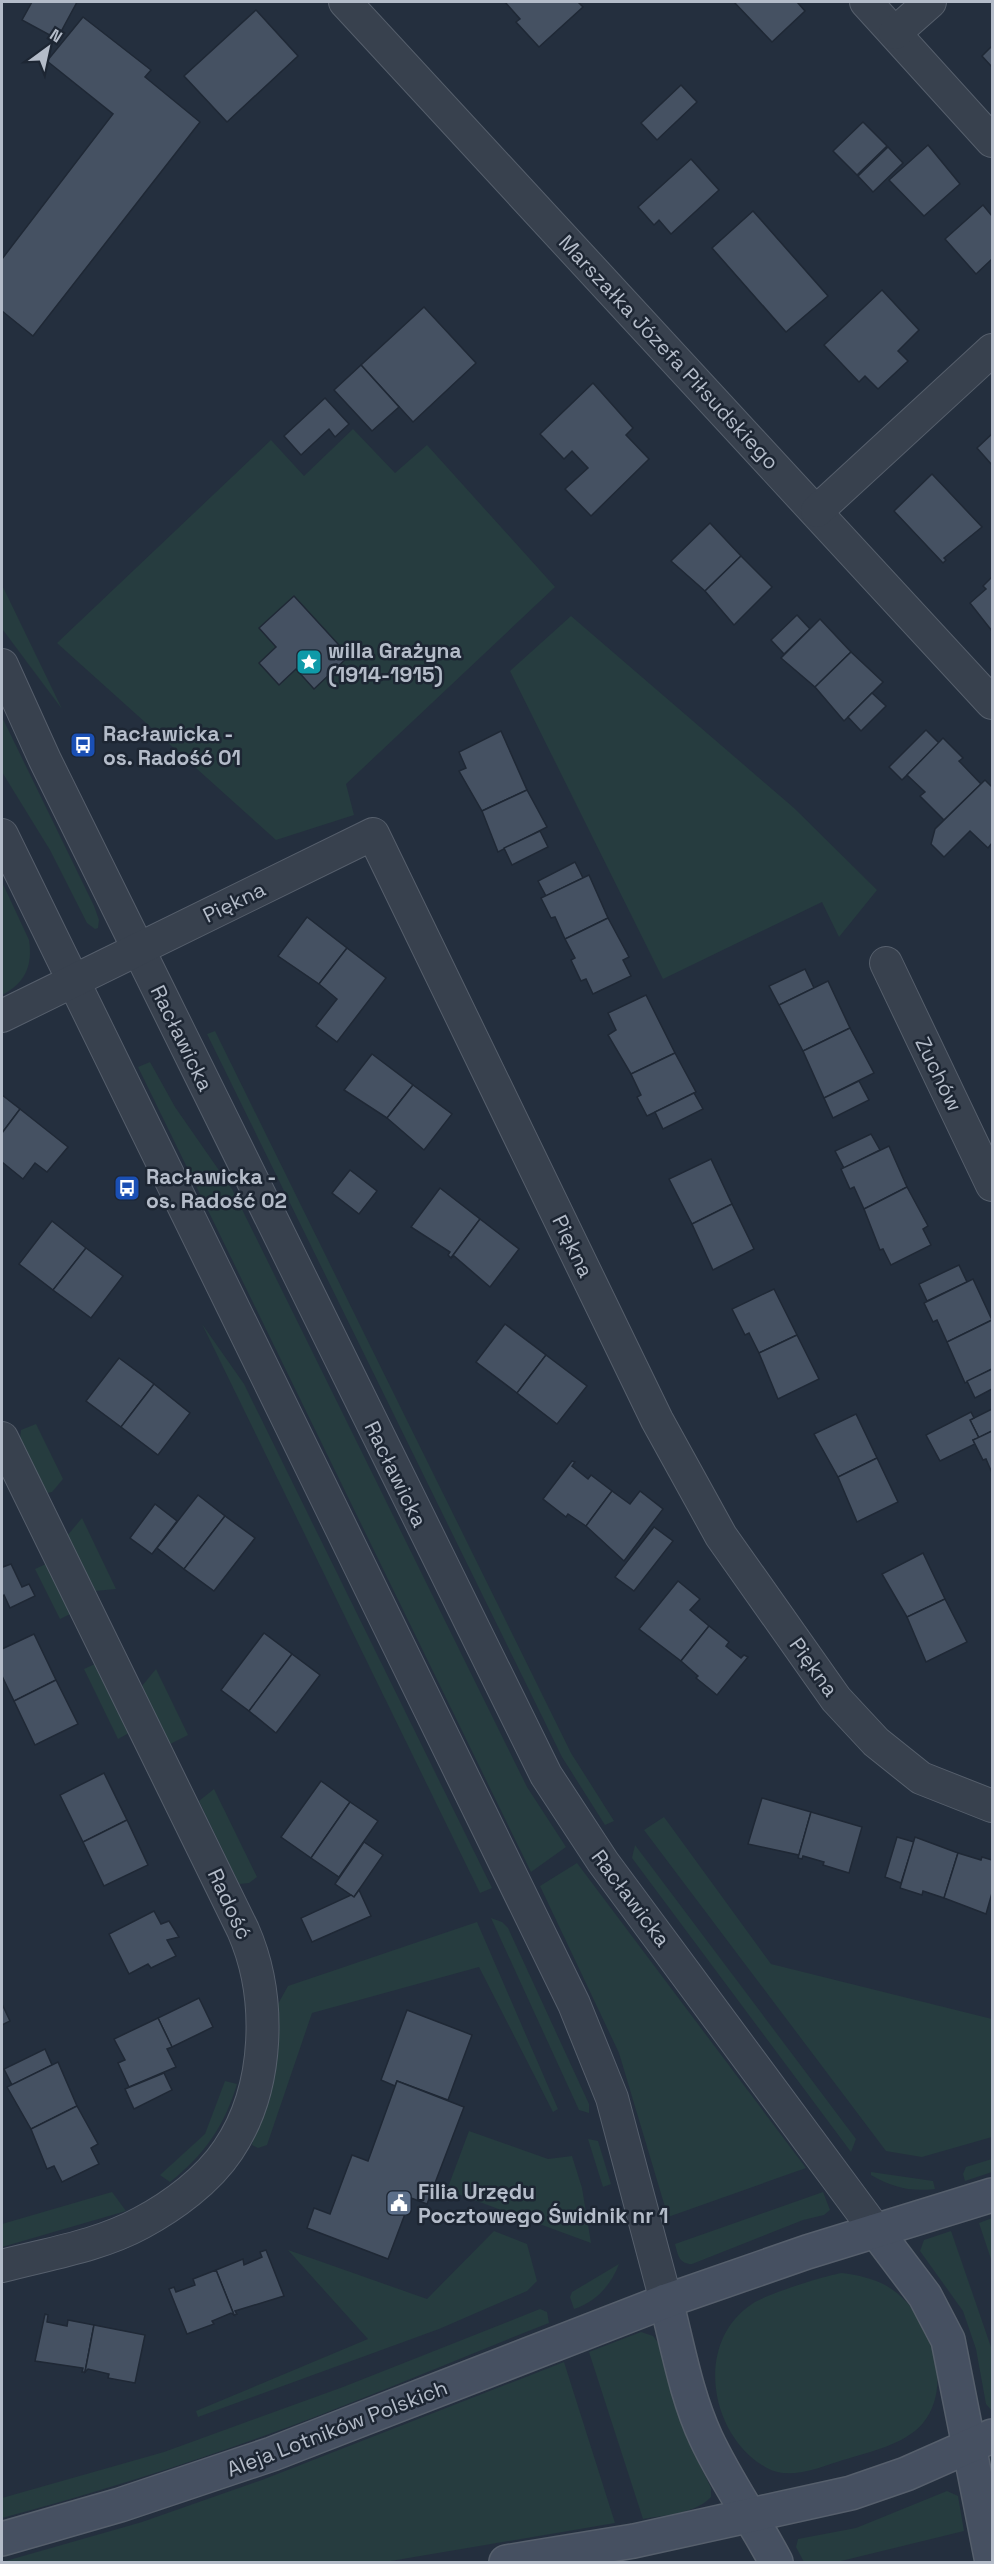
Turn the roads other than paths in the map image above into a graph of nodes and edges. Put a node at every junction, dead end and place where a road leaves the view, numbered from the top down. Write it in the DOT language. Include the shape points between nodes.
graph roads {
  1 [pos="345,2"];
  2 [pos="866,2"];
  3 [pos="930,2"];
  4 [pos="895,33"];
  5 [pos="993,141"];
  6 [pos="993,350"];
  7 [pos="817,511"];
  8 [pos="2,665"];
  9 [pos="993,703"];
  10 [pos="2,835"];
  11 [pos="138,948"];
  12 [pos="886,963"];
  13 [pos="73,980"];
  14 [pos="2,1016"];
  15 [pos="993,1185"];
  16 [pos="2,1438"];
  17 [pos="993,1806"];
  18 [pos="993,2195"];
  19 [pos="876,2231"];
  20 [pos="2,2266"];
  21 [pos="666,2301"];
  22 [pos="982,2441"];
  23 [pos="752,2516"];
  24 [pos="2,2539"];
  25 [pos="506,2562"];
  26 [pos="776,2562"];
  27 [pos="993,2562"];
  1 -- 7 [label="street, Marszałka Józefa Piłsudskiego"];
  2 -- 4 [label="street"];
  3 -- 4 [label="street"];
  4 -- 5 [label="street"];
  6 -- 7 [label="street"];
  7 -- 9 [label="street, Marszałka Józefa Piłsudskiego"];
  8 -- 11 [label="street, Racławicka"];
  10 -- 13 [label="street"];
  11 -- 13 [label="street"];
  11 -- 17 [label="street, Piękna" via="373,834 657,1420 721,1536 836,1699 876,1742 921,1778"];
  11 -- 19 [label="street, Racławicka" via="546,1775 592,1847"];
  12 -- 15 [label="street, Zuchów"];
  13 -- 14 [label="street"];
  13 -- 21 [label="street" via="587,2034 621,2127"];
  16 -- 20 [label="street, Radość" via="243,1929 258,1970 262,2022 256,2074 242,2123 229,2149 201,2181 150,2218 119,2233"];
  18 -- 19 [label="street"];
  19 -- 21 [label="street, Aleja Lotników Polskich"];
  19 -- 22 [label="street" via="938,2318"];
  21 -- 23 [label="street" via="698,2419"];
  21 -- 24 [label="street, Aleja Lotników Polskich" via="272,2454 120,2505"];
  22 -- 23 [label="street" via="878,2484"];
  22 -- 27 [label="street"];
  23 -- 25 [label="street"];
  23 -- 26 [label="street"];
}
